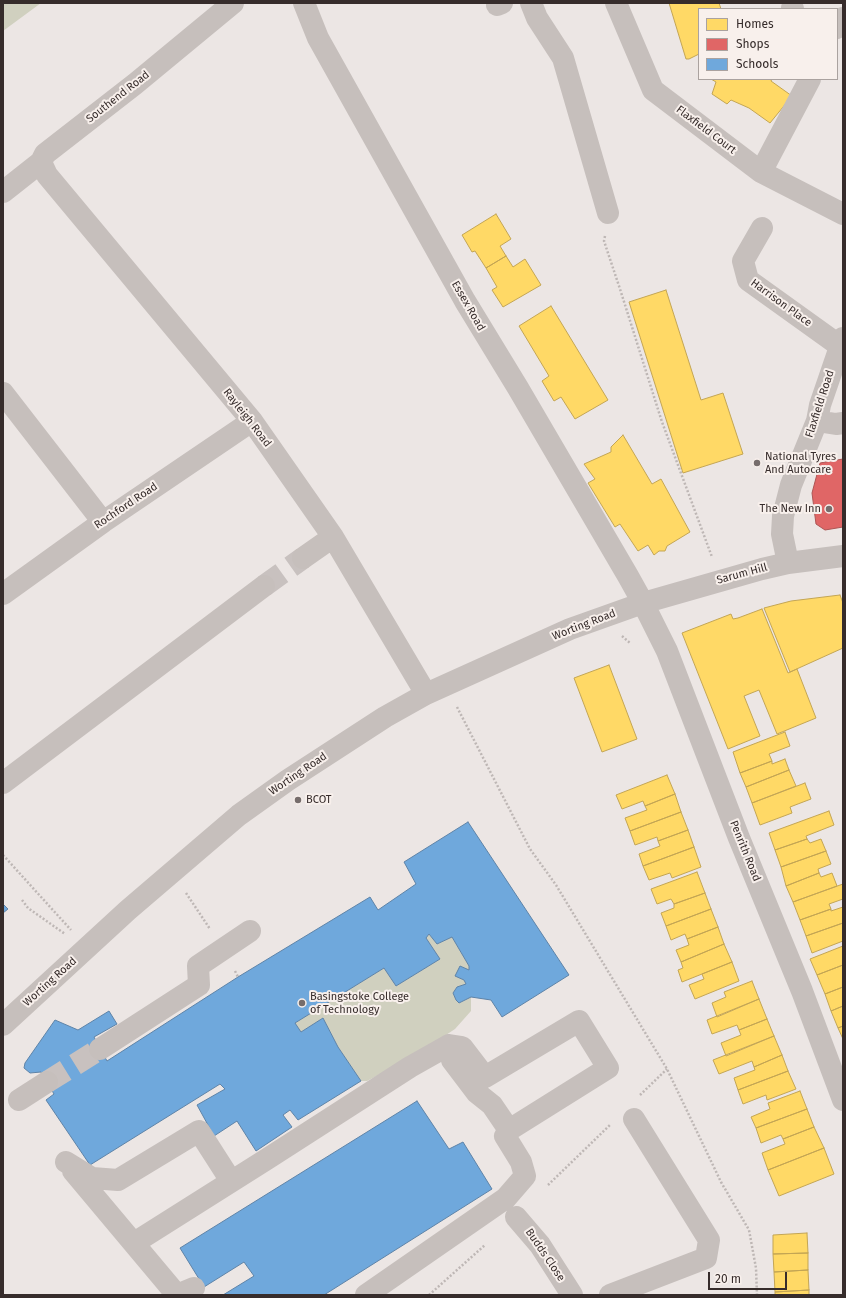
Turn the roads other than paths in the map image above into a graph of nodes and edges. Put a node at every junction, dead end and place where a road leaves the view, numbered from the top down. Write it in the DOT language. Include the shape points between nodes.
graph roads {
  1 [pos="234,3"];
  2 [pos="304,3"];
  3 [pos="531,3"];
  4 [pos="616,3"];
  5 [pos="809,80"];
  6 [pos="41,162"];
  7 [pos="761,172"];
  8 [pos="3,192"];
  9 [pos="608,213"];
  10 [pos="843,214"];
  11 [pos="762,228"];
  12 [pos="841,342"];
  13 [pos="3,393"];
  14 [pos="252,421"];
  15 [pos="817,421"];
  16 [pos="843,423"];
  17 [pos="103,522"];
  18 [pos="333,537"];
  19 [pos="843,556"];
  20 [pos="303,558"];
  21 [pos="788,563"];
  22 [pos="264,586"];
  23 [pos="3,594"];
  24 [pos="643,603"];
  25 [pos="426,694"];
  26 [pos="3,783"];
  27 [pos="250,931"];
  28 [pos="3,1024"];
  29 [pos="449,1046"];
  30 [pos="100,1049"];
  31 [pos="47,1082"];
  32 [pos="19,1100"];
  33 [pos="843,1100"];
  34 [pos="625,1118"];
  35 [pos="509,1130"];
  36 [pos="231,1181"];
  37 [pos="516,1217"];
  38 [pos="134,1243"];
  39 [pos="194,1288"];
  40 [pos="366,1295"];
  41 [pos="572,1295"];
  42 [pos="610,1295"];
  1 -- 6 [label="street, Southend Road" via="45,154"];
  2 -- 24 [label="street, Essex Road" via="318,38 465,301"];
  3 -- 9 [label="street" via="537,18 563,58"];
  4 -- 7 [label="street, Flaxfield Court" via="653,90"];
  5 -- 7 [label="street"];
  6 -- 8 [label="street, Southend Road"];
  6 -- 14 [label="street, Rayleigh Road" via="47,175"];
  7 -- 10 [label="street, Flaxfield Court"];
  11 -- 12 [label="street, Harrison Place" via="743,261 748,280"];
  12 -- 15 [label="street, Flaxfield Road"];
  13 -- 17 [label="street"];
  14 -- 17 [label="street, Rochford Road"];
  14 -- 18 [label="street, Rayleigh Road"];
  15 -- 16 [label="street"];
  15 -- 21 [label="street, Flaxfield Road" via="783,516 782,534"];
  17 -- 23 [label="street, Rochford Road"];
  18 -- 20 [label="street"];
  18 -- 25 [label="street, Rayleigh Road"];
  19 -- 21 [label="street, Sarum Hill"];
  21 -- 24 [label="street, Sarum Hill"];
  22 -- 26 [label="street"];
  24 -- 25 [label="street, Worting Road" via="564,632"];
  24 -- 33 [label="street, Penrith Road" via="667,651"];
  25 -- 28 [label="street, Worting Road" via="385,717 239,815 128,910"];
  27 -- 30 [label="street" via="198,966 199,985"];
  29 -- 35 [label="street" via="452,1060 477,1094 492,1105"];
  29 -- 35 [label="street" via="462,1046 485,1076 579,1022 608,1068"];
  29 -- 36 [label="street" via="410,1067"];
  31 -- 32 [label="street"];
  34 -- 42 [label="street" via="709,1240 706,1258"];
  35 -- 40 [label="street" via="505,1136 521,1162 525,1176 506,1198"];
  36 -- 38 [label="street"];
  36 -- 38 [label="street" via="199,1131 118,1180 92,1178 66,1162"];
  37 -- 41 [label="street, Budds Close" via="540,1245"];
  38 -- 39 [label="street" via="177,1295"];
}
